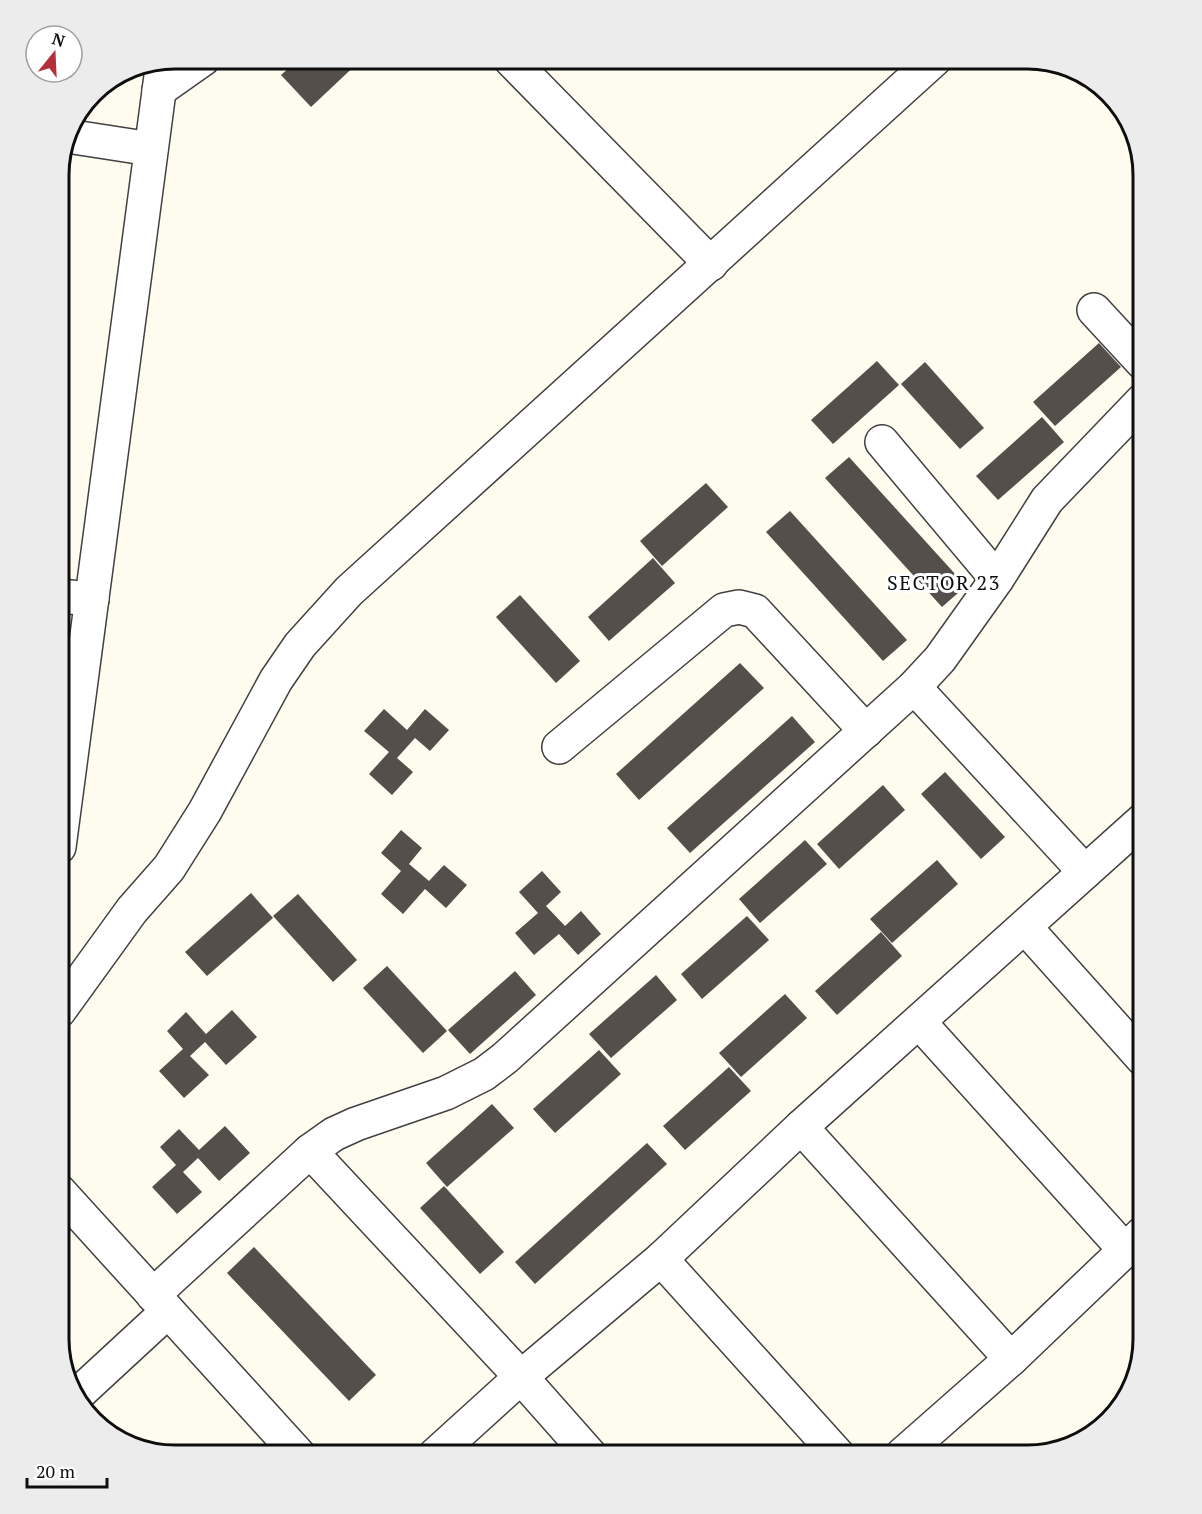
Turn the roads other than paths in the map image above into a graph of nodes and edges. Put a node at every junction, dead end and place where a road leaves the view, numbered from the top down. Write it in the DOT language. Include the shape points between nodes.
graph roads {
  1 [pos="177,69"];
  2 [pos="520,69"];
  3 [pos="924,69"];
  4 [pos="161,76"];
  5 [pos="76,137"];
  6 [pos="151,149"];
  7 [pos="711,264"];
  8 [pos="1094,310"];
  9 [pos="1133,352"];
  10 [pos="1133,410"];
  11 [pos="882,442"];
  12 [pos="997,579"];
  13 [pos="69,598"];
  14 [pos="92,599"];
  15 [pos="914,687"];
  16 [pos="866,731"];
  17 [pos="559,747"];
  18 [pos="69,772"];
  19 [pos="1133,839"];
  20 [pos="1086,872"];
  21 [pos="1025,927"];
  22 [pos="69,997"];
  23 [pos="919,1022"];
  24 [pos="1133,1048"];
  25 [pos="801,1127"];
  26 [pos="310,1151"];
  27 [pos="69,1203"];
  28 [pos="1133,1241"];
  29 [pos="1133,1243"];
  30 [pos="661,1259"];
  31 [pos="160,1303"];
  32 [pos="1011,1359"];
  33 [pos="521,1377"];
  34 [pos="82,1389"];
  35 [pos="290,1445"];
  36 [pos="446,1445"];
  37 [pos="581,1445"];
  38 [pos="829,1445"];
  39 [pos="913,1445"];
  1 -- 4 [label="street"];
  2 -- 7 [label="street"];
  3 -- 7 [label="street"];
  4 -- 6 [label="street"];
  5 -- 6 [label="street"];
  6 -- 14 [label="street"];
  7 -- 22 [label="street" via="349,591 300,645 169,868 132,910"];
  8 -- 9 [label="street"];
  10 -- 12 [label="street" via="1047,500"];
  11 -- 12 [label="street"];
  12 -- 15 [label="street" via="940,659"];
  13 -- 14 [label="street"];
  14 -- 18 [label="street"];
  15 -- 16 [label="street"];
  15 -- 20 [label="street"];
  16 -- 17 [label="street" via="755,611 739,607 724,610"];
  16 -- 26 [label="street" via="484,1074 447,1093 356,1124"];
  19 -- 20 [label="street"];
  20 -- 21 [label="street"];
  21 -- 23 [label="street"];
  21 -- 24 [label="street"];
  23 -- 25 [label="street"];
  23 -- 28 [label="street"];
  25 -- 30 [label="street"];
  25 -- 32 [label="street"];
  26 -- 31 [label="street"];
  26 -- 33 [label="street"];
  27 -- 31 [label="street"];
  29 -- 32 [label="street"];
  30 -- 33 [label="street"];
  30 -- 38 [label="street"];
  31 -- 34 [label="street"];
  31 -- 35 [label="street"];
  32 -- 39 [label="street"];
  33 -- 36 [label="street"];
  33 -- 37 [label="street"];
}
